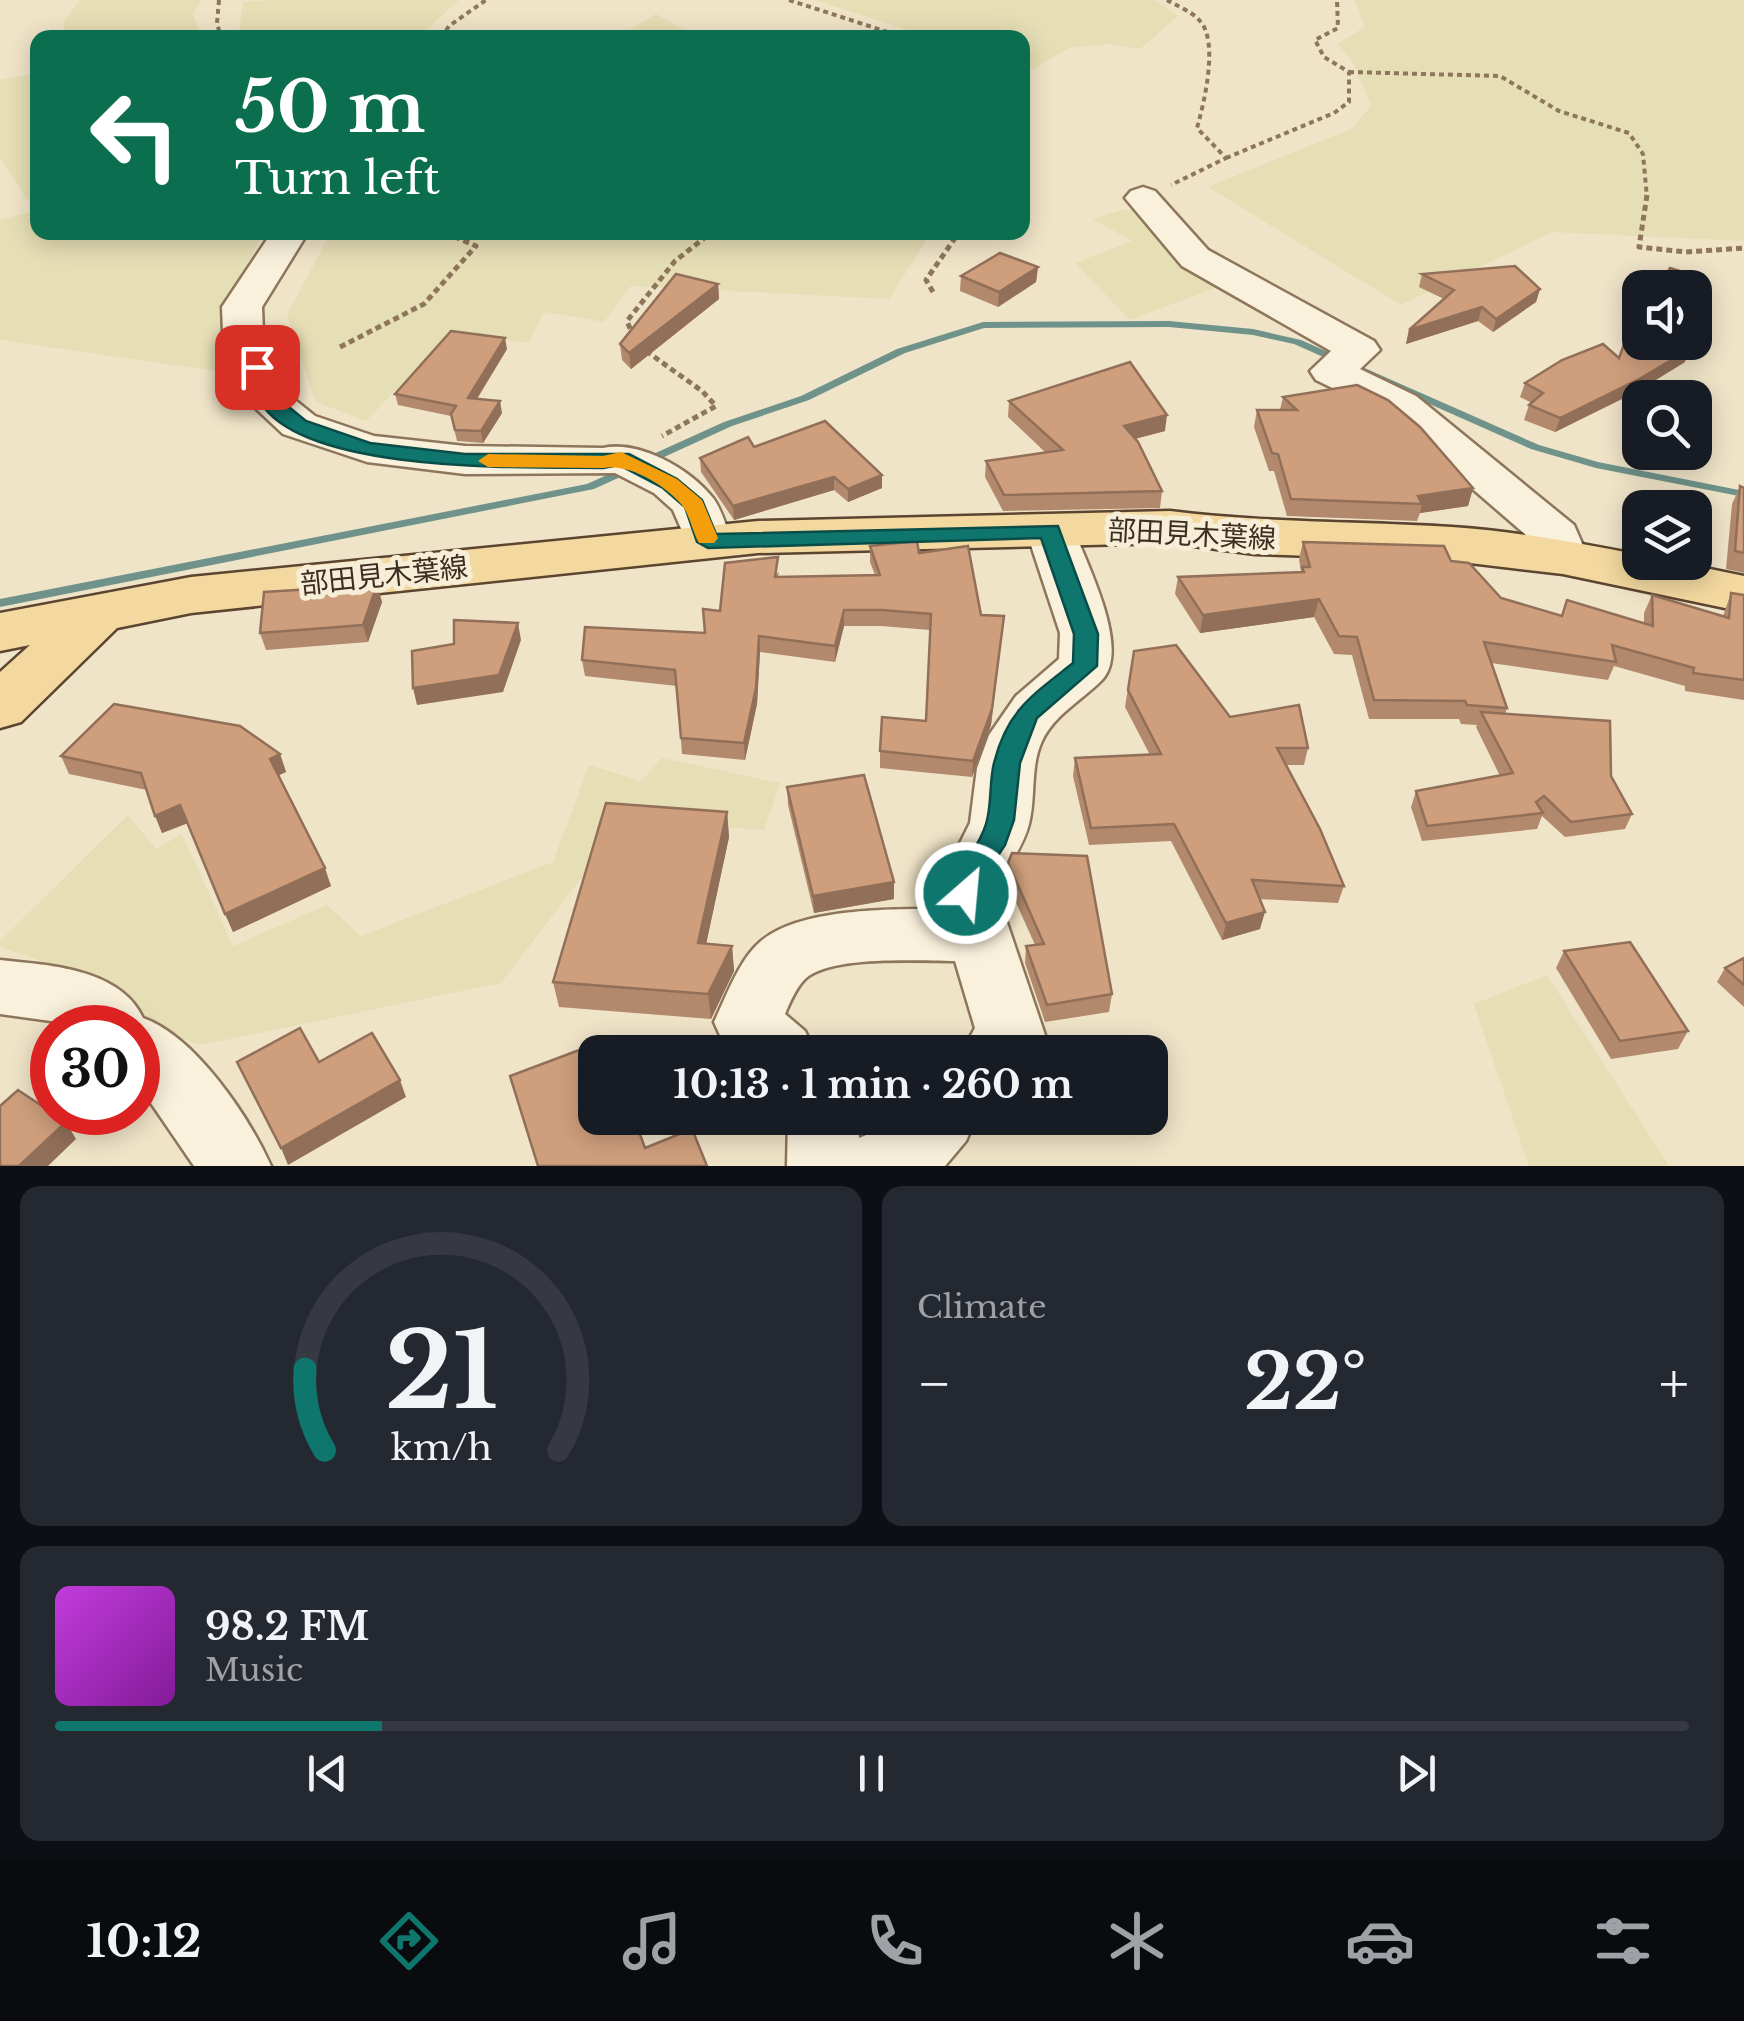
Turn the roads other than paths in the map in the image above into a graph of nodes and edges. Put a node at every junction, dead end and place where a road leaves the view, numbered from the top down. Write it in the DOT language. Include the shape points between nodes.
graph roads {
  1 [pos="1143,198"];
  2 [pos="285,240"];
  3 [pos="1050,530"];
  4 [pos="708,542"];
  5 [pos="1563,557"];
  6 [pos="1744,594"];
  7 [pos="100,612"];
  8 [pos="0,632"];
  9 [pos="0,708"];
  10 [pos="980,935"];
  11 [pos="0,986"];
  12 [pos="84,1005"];
  13 [pos="763,1035"];
  14 [pos="1010,1035"];
  15 [pos="160,1060"];
  16 [pos="823,1135"];
  17 [pos="926,1135"];
  18 [pos="234,1166"];
  19 [pos="822,1166"];
  20 [pos="876,1166"];
  1 -- 5 [label="street" via="1195,258 1358,350 1331,372 1401,404 1557,536"];
  2 -- 4 [label="street" via="242,307 243,332 270,402 299,426 367,449 465,460 634,465 694,505"];
  3 -- 4 [label="main road, 部田見木葉線"];
  3 -- 5 [label="main road, 部田見木葉線" via="1170,527"];
  3 -- 10 [label="street" via="1086,634 1085,666 1027,713 1007,763 1000,820 966,893"];
  4 -- 7 [label="main road, 部田見木葉線" via="191,595"];
  5 -- 6 [label="main road, 部田見木葉線"];
  7 -- 8 [label="main road, 部田見木葉線"];
  7 -- 9 [label="main road"];
  10 -- 13 [label="street" via="881,934 784,958 748,1022"];
  10 -- 14 [label="street"];
  11 -- 12 [label="street" via="72,996"];
  15 -- 18 [label="street"];
  16 -- 19 [label="street"];
  17 -- 20 [label="street" via="915,1148"];
}
